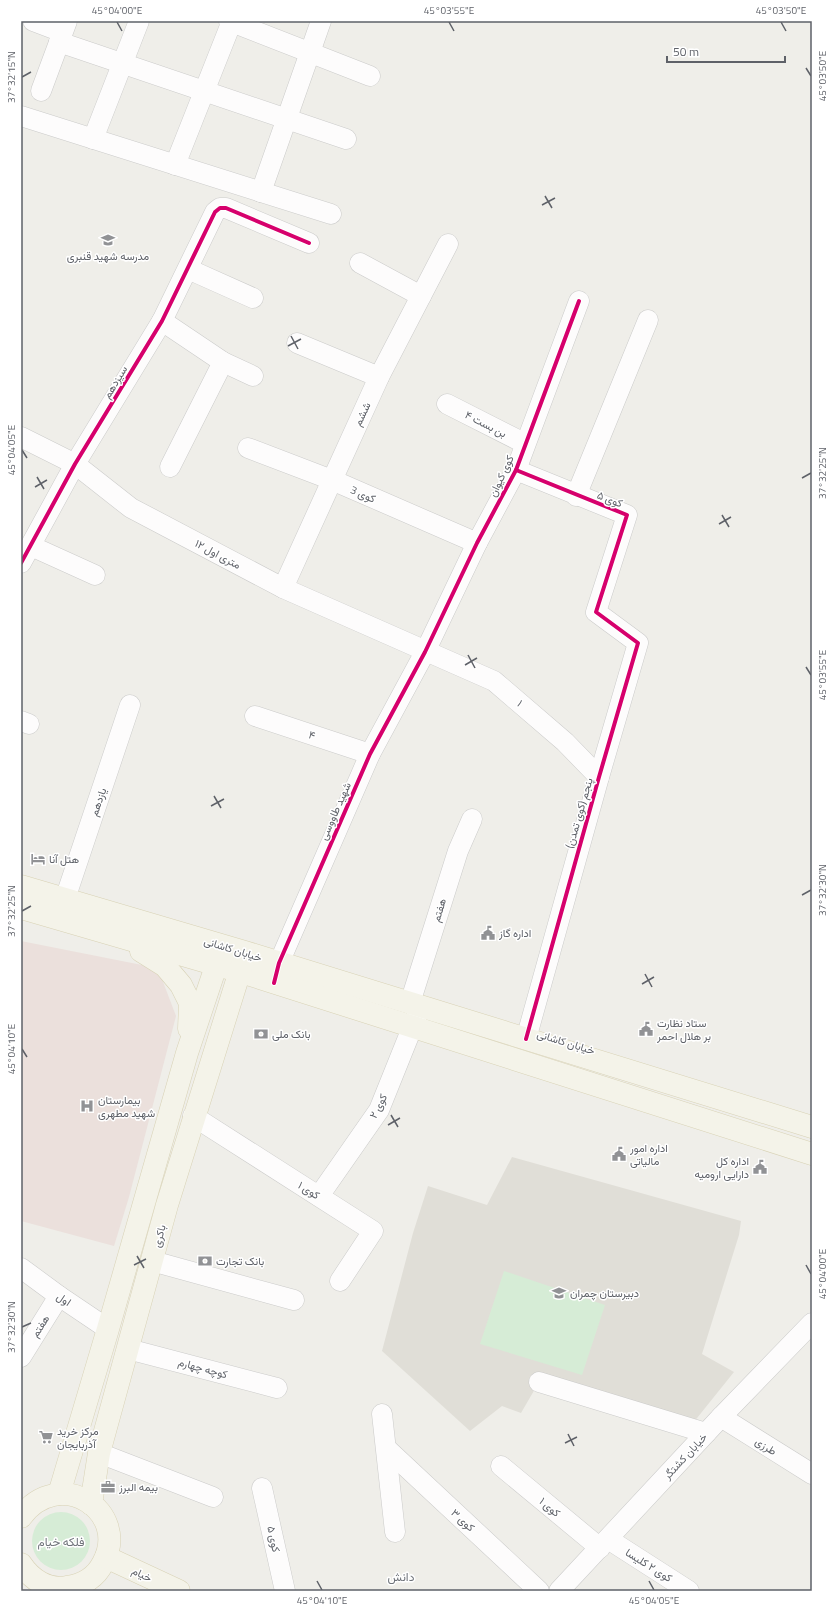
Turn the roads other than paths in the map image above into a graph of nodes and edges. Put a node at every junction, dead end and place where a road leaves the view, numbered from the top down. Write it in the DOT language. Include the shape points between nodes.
graph roads {
  1 [pos="32,21"];
  2 [pos="139,21"];
  3 [pos="231,21"];
  4 [pos="321,21"];
  5 [pos="63,32"];
  6 [pos="310,53"];
  7 [pos="122,63"];
  8 [pos="370,76"];
  9 [pos="41,91"];
  10 [pos="204,91"];
  11 [pos="21,116"];
  12 [pos="287,119"];
  13 [pos="93,139"];
  14 [pos="346,139"];
  15 [pos="175,165"];
  16 [pos="262,192"];
  17 [pos="331,214"];
  18 [pos="309,243"];
  19 [pos="448,244"];
  20 [pos="360,263"];
  21 [pos="188,269"];
  22 [pos="421,296"];
  23 [pos="253,298"];
  24 [pos="579,301"];
  25 [pos="648,320"];
  26 [pos="162,322"];
  27 [pos="297,343"];
  28 [pos="223,362"];
  29 [pos="253,376"];
  30 [pos="379,377"];
  31 [pos="447,404"];
  32 [pos="21,437"];
  33 [pos="524,443"];
  34 [pos="248,448"];
  35 [pos="76,464"];
  36 [pos="170,467"];
  37 [pos="516,470"];
  38 [pos="332,480"];
  39 [pos="576,496"];
  40 [pos="477,543"];
  41 [pos="31,546"];
  42 [pos="21,563"];
  43 [pos="95,575"];
  44 [pos="283,588"];
  45 [pos="596,612"];
  46 [pos="425,652"];
  47 [pos="130,705"];
  48 [pos="255,716"];
  49 [pos="370,754"];
  50 [pos="598,777"];
  51 [pos="472,819"];
  52 [pos="21,886"];
  53 [pos="66,899"];
  54 [pos="21,908"];
  55 [pos="116,936"];
  56 [pos="220,956"];
  57 [pos="243,962"];
  58 [pos="276,973"];
  59 [pos="415,1012"];
  60 [pos="526,1039"];
  61 [pos="187,1053"];
  62 [pos="193,1116"];
  63 [pos="812,1127"];
  64 [pos="812,1154"];
  65 [pos="319,1196"];
  66 [pos="145,1200"];
  67 [pos="167,1205"];
  68 [pos="152,1261"];
  69 [pos="21,1268"];
  70 [pos="340,1281"];
  71 [pos="59,1296"];
  72 [pos="294,1300"];
  73 [pos="812,1323"];
  74 [pos="108,1329"];
  75 [pos="128,1349"];
  76 [pos="21,1357"];
  77 [pos="539,1382"];
  78 [pos="278,1388"];
  79 [pos="382,1414"];
  80 [pos="721,1417"];
  81 [pos="706,1433"];
  82 [pos="387,1449"];
  83 [pos="99,1453"];
  84 [pos="501,1466"];
  85 [pos="812,1474"];
  86 [pos="262,1488"];
  87 [pos="58,1494"];
  88 [pos="213,1497"];
  89 [pos="91,1504"];
  90 [pos="21,1517"];
  91 [pos="395,1532"];
  92 [pos="604,1544"];
  93 [pos="106,1557"];
  94 [pos="23,1576"];
  95 [pos="158,1586"];
  96 [pos="48,1589"];
  97 [pos="179,1591"];
  98 [pos="285,1591"];
  99 [pos="539,1591"];
  100 [pos="559,1591"];
  101 [pos="689,1591"];
  1 -- 5 [label="street"];
  2 -- 7 [label="street"];
  3 -- 6 [label="street"];
  3 -- 10 [label="street"];
  4 -- 6 [label="street"];
  5 -- 7 [label="street"];
  5 -- 9 [label="street"];
  6 -- 8 [label="street"];
  6 -- 12 [label="street"];
  7 -- 10 [label="street"];
  7 -- 13 [label="street"];
  10 -- 12 [label="street"];
  10 -- 15 [label="street"];
  11 -- 13 [label="street"];
  12 -- 14 [label="street"];
  12 -- 16 [label="street"];
  13 -- 15 [label="street"];
  15 -- 16 [label="street"];
  16 -- 17 [label="street"];
  18 -- 21 [label="street, سیزدهم" via="226,208 220,208 215,212"];
  19 -- 22 [label="street, ششم"];
  20 -- 22 [label="street"];
  21 -- 23 [label="street"];
  21 -- 26 [label="street, سیزدهم"];
  22 -- 30 [label="street, ششم"];
  24 -- 33 [label="street, کوی کیوان"];
  25 -- 39 [label="street"];
  26 -- 28 [label="street"];
  26 -- 35 [label="street, سیزدهم"];
  27 -- 30 [label="street"];
  28 -- 29 [label="street"];
  28 -- 36 [label="street"];
  30 -- 38 [label="street, ششم"];
  31 -- 33 [label="street, بن بست ۴"];
  32 -- 35 [label="street, ۱۲ متری اول"];
  33 -- 37 [label="street, کوی کیوان"];
  34 -- 38 [label="street, کوی 3"];
  35 -- 41 [label="street, سیزدهم"];
  35 -- 44 [label="street, ۱۲ متری اول" via="131,508"];
  37 -- 39 [label="street, کوی ۵"];
  37 -- 40 [label="street, کوی کیوان"];
  38 -- 40 [label="street, کوی 3"];
  38 -- 44 [label="street, ششم"];
  39 -- 45 [label="street, کوی ۵" via="627,515"];
  40 -- 46 [label="street, کوی کیوان"];
  41 -- 42 [label="street, سیزدهم"];
  41 -- 43 [label="street"];
  44 -- 46 [label="street, ۱۲ متری اول"];
  45 -- 50 [label="street, پنجم (کوی تمدن)" via="638,642"];
  46 -- 49 [label="street, شهید طاووسی"];
  46 -- 50 [label="street, ۱" via="494,681 565,742"];
  47 -- 53 [label="street, یازدهم"];
  48 -- 49 [label="street, ۴"];
  49 -- 58 [label="street, شهید طاووسی"];
  50 -- 60 [label="street, پنجم (کوی تمدن)"];
  51 -- 59 [label="street, هفتم" via="458,851"];
  52 -- 53 [label="main road, خیابان کاشانی"];
  53 -- 56 [label="main road, خیابان کاشانی"];
  54 -- 55 [label="main road, خیابان کاشانی"];
  55 -- 56 [label="main road, خیابان کاشانی"];
  55 -- 61 [label="main road" via="166,966 181,985 190,1004"];
  56 -- 57 [label="main road, خیابان کاشانی"];
  56 -- 61 [label="main road, باکری"];
  57 -- 58 [label="main road, خیابان کاشانی"];
  57 -- 62 [label="main road, باکری"];
  58 -- 59 [label="main road, خیابان کاشانی"];
  59 -- 60 [label="main road, خیابان کاشانی"];
  59 -- 64 [label="main road"];
  59 -- 65 [label="street, کوی ۲" via="379,1110"];
  60 -- 63 [label="main road, خیابان کاشانی"];
  61 -- 66 [label="main road, باکری"];
  62 -- 65 [label="street, کوی ۱"];
  62 -- 67 [label="main road, باکری"];
  65 -- 70 [label="street, کوی ۱" via="374,1231"];
  66 -- 67 [label="main road"];
  66 -- 74 [label="main road, باکری"];
  67 -- 68 [label="main road, باکری"];
  68 -- 72 [label="street"];
  68 -- 75 [label="main road, باکری"];
  69 -- 71 [label="street, اول"];
  71 -- 74 [label="street, اول"];
  71 -- 76 [label="street, هفتم"];
  73 -- 80 [label="street, خیابان کشتگر"];
  74 -- 87 [label="main road, باکری"];
  75 -- 78 [label="street, کوچه چهارم"];
  75 -- 83 [label="main road, باکری"];
  77 -- 81 [label="street"];
  79 -- 82 [label="street"];
  80 -- 81 [label="street, خیابان کشتگر"];
  80 -- 85 [label="street, طرزی"];
  81 -- 92 [label="street, خیابان کشتگر"];
  82 -- 91 [label="street"];
  82 -- 99 [label="street, کوی ۳"];
  83 -- 88 [label="street"];
  83 -- 89 [label="main road, باکری"];
  84 -- 92 [label="street, کوی ۱"];
  86 -- 98 [label="street, کوی ۵"];
  87 -- 89 [label="main road" via="81,1498"];
  87 -- 90 [label="main road" via="37,1501"];
  89 -- 93 [label="main road" via="106,1522 109,1540"];
  92 -- 100 [label="street, خیابان کشتگر"];
  92 -- 101 [label="street, کوی ۲ کلیسا"];
  93 -- 95 [label="main road, خیام"];
  93 -- 96 [label="main road" via="101,1568 91,1578 78,1585"];
  94 -- 96 [label="main road" via="37,1581"];
  95 -- 97 [label="main road, خیام"];
}
